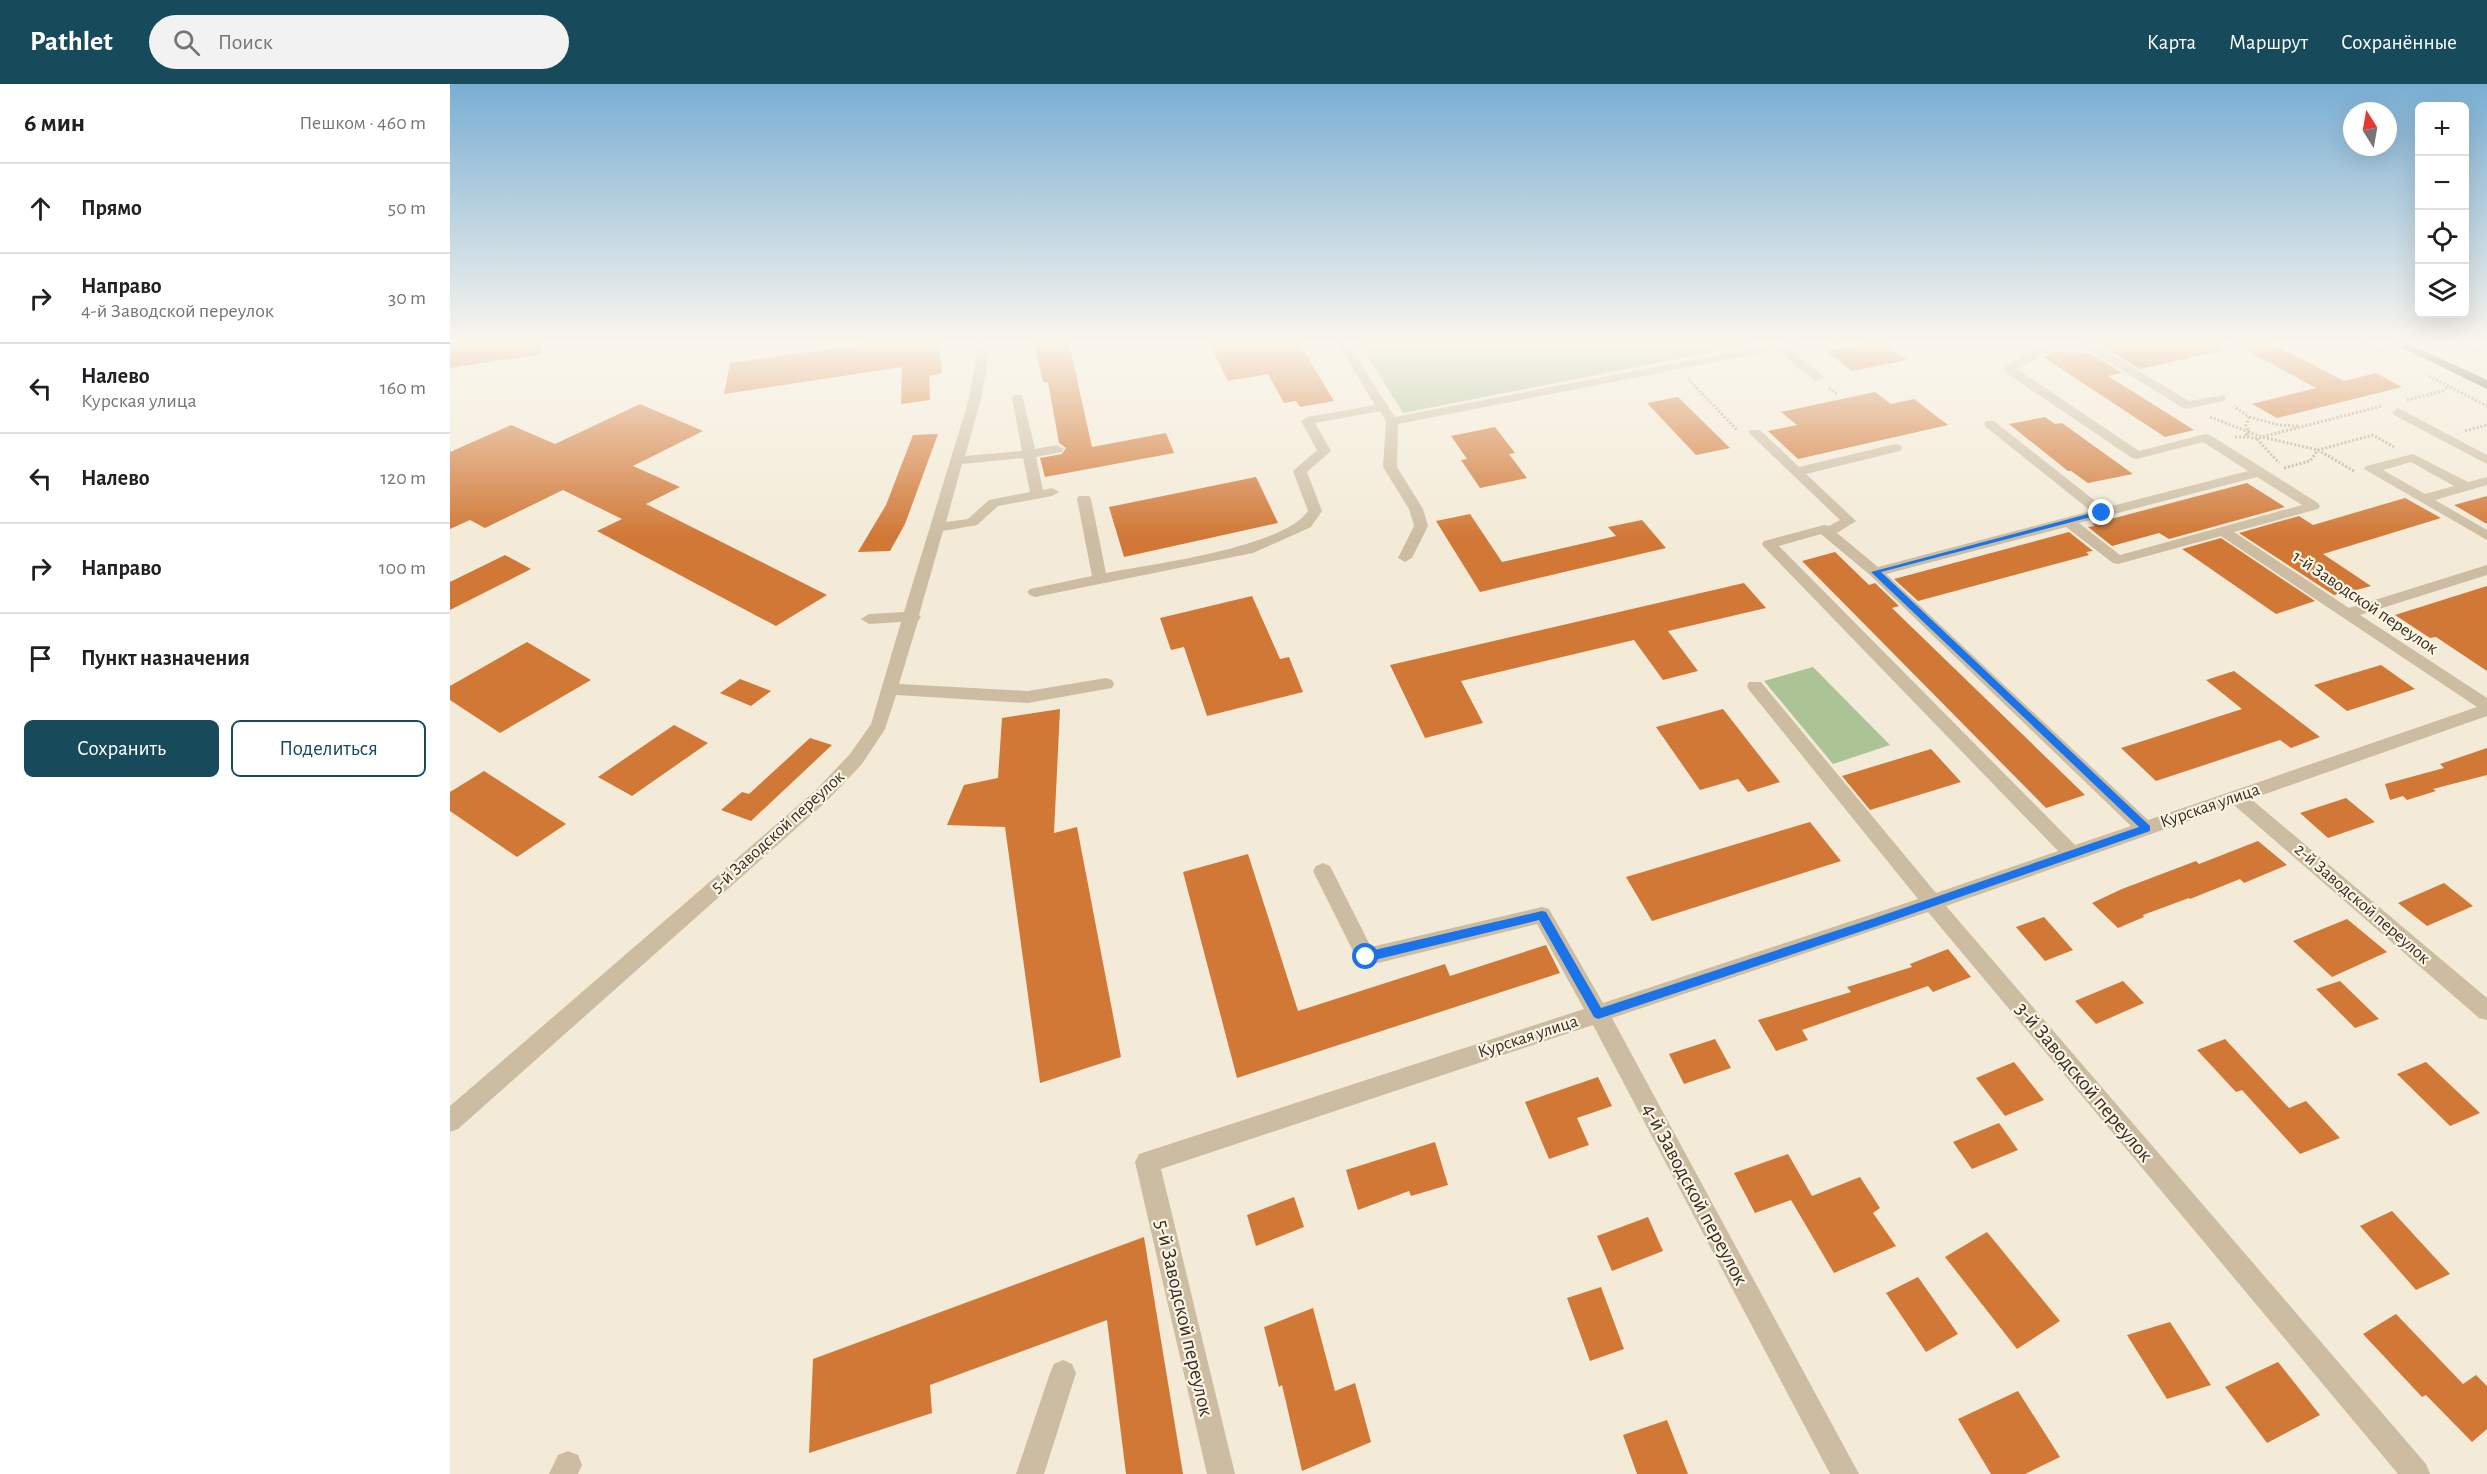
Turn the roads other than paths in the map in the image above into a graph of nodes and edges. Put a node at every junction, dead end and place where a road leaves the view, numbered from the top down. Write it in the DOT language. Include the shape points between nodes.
graph roads {
  1 [pos="972,408"];
  2 [pos="1020,408"];
  3 [pos="1378,408"];
  4 [pos="1384,408"];
  5 [pos="1460,408"];
  6 [pos="2067,408"];
  7 [pos="2398,408"];
  8 [pos="1392,421"];
  9 [pos="1990,424"];
  10 [pos="1755,433"];
  11 [pos="1895,447"];
  12 [pos="1057,449"];
  13 [pos="1029,454"];
  14 [pos="2487,459"];
  15 [pos="957,461"];
  16 [pos="1796,472"];
  17 [pos="2263,475"];
  18 [pos="2487,481"];
  19 [pos="2466,487"];
  20 [pos="1052,492"];
  21 [pos="1037,495"];
  22 [pos="1084,499"];
  23 [pos="2423,499"];
  24 [pos="2102,513"];
  25 [pos="2067,521"];
  26 [pos="938,528"];
  27 [pos="2223,531"];
  28 [pos="1828,532"];
  29 [pos="2487,536"];
  30 [pos="1406,558"];
  31 [pos="2487,570"];
  32 [pos="1875,572"];
  33 [pos="1100,580"];
  34 [pos="1035,592"];
  35 [pos="2345,614"];
  36 [pos="913,617"];
  37 [pos="869,619"];
  38 [pos="1106,684"];
  39 [pos="1755,686"];
  40 [pos="889,689"];
  41 [pos="2487,708"];
  42 [pos="2237,797"];
  43 [pos="2146,829"];
  44 [pos="2072,854"];
  45 [pos="1323,871"];
  46 [pos="1932,903"];
  47 [pos="2487,1011"];
  48 [pos="1598,1014"];
  49 [pos="450,1121"];
  50 [pos="1147,1162"];
  51 [pos="1063,1373"];
  52 [pos="1030,1474"];
  53 [pos="1221,1474"];
  54 [pos="1845,1474"];
  55 [pos="2416,1474"];
  1 -- 15 [label="street, 5-й Заводской переулок"];
  2 -- 13 [label="street"];
  3 -- 33 [label="street" via="1307,421 1324,451 1300,471 1315,511 1306,524 1248,550"];
  4 -- 8 [label="street"];
  5 -- 8 [label="street"];
  6 -- 17 [label="street" via="2137,455 2205,438"];
  7 -- 14 [label="street"];
  8 -- 30 [label="street" via="1390,467 1416,508 1421,526"];
  9 -- 24 [label="street"];
  10 -- 16 [label="street"];
  11 -- 16 [label="street"];
  12 -- 13 [label="street"];
  13 -- 15 [label="street"];
  13 -- 21 [label="street"];
  15 -- 26 [label="street, 5-й Заводской переулок"];
  16 -- 28 [label="street" via="1849,521"];
  17 -- 24 [label="street"];
  17 -- 27 [label="street" via="2313,506"];
  18 -- 19 [label="street"];
  19 -- 23 [label="street"];
  19 -- 23 [label="street" via="2413,458 2371,469"];
  20 -- 21 [label="street"];
  21 -- 26 [label="street" via="994,503 972,522"];
  22 -- 33 [label="street"];
  23 -- 29 [label="street"];
  24 -- 25 [label="street"];
  25 -- 27 [label="street" via="2118,560"];
  25 -- 32 [label="street"];
  26 -- 36 [label="street, 5-й Заводской переулок"];
  27 -- 35 [label="street, 1-й Заводской переулок"];
  28 -- 32 [label="street"];
  28 -- 44 [label="street" via="1824,529 1768,544"];
  31 -- 35 [label="street"];
  32 -- 43 [label="street"];
  33 -- 34 [label="street"];
  35 -- 41 [label="street, 1-й Заводской переулок"];
  36 -- 37 [label="street"];
  36 -- 40 [label="street, 5-й Заводской переулок"];
  38 -- 40 [label="street" via="1028,697"];
  39 -- 46 [label="street, 3-й Заводской переулок"];
  40 -- 49 [label="street, 5-й Заводской переулок" via="879,725 856,759 821,796"];
  41 -- 42 [label="street, Курская улица"];
  42 -- 43 [label="street, Курская улица"];
  42 -- 47 [label="street, 2-й Заводской переулок"];
  43 -- 44 [label="street, Курская улица"];
  44 -- 46 [label="street, Курская улица"];
  45 -- 48 [label="street, 4-й Заводской переулок" via="1366,957 1542,915"];
  46 -- 48 [label="street, Курская улица"];
  46 -- 55 [label="street, 3-й Заводской переулок"];
  48 -- 50 [label="street, Курская улица"];
  48 -- 54 [label="street, 4-й Заводской переулок"];
  50 -- 53 [label="street, 5-й Заводской переулок"];
  51 -- 52 [label="street"];
}
